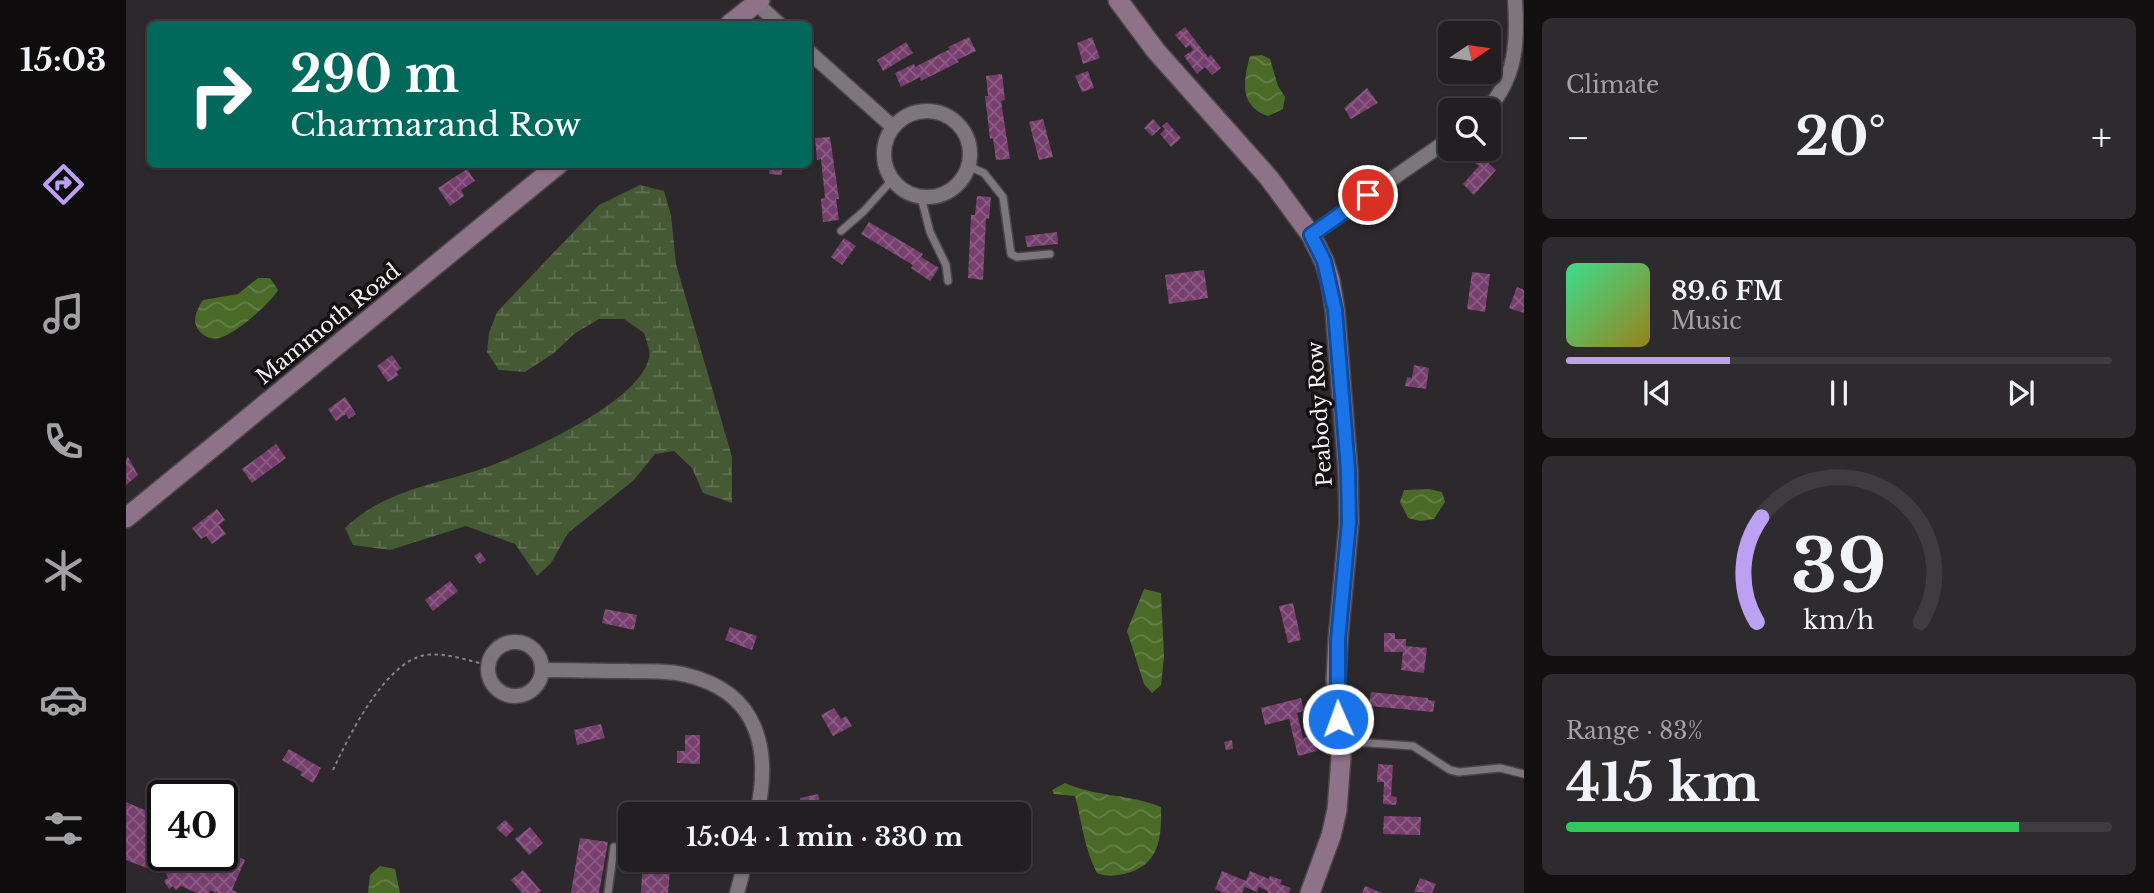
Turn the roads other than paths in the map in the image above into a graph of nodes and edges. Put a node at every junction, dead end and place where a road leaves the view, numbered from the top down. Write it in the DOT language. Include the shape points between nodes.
graph roads {
  1 [pos="1118,0"];
  2 [pos="1515,0"];
  3 [pos="758,2"];
  4 [pos="734,21"];
  5 [pos="776,21"];
  6 [pos="812,55"];
  7 [pos="1496,98"];
  8 [pos="893,127"];
  9 [pos="1438,147"];
  10 [pos="968,166"];
  11 [pos="554,168"];
  12 [pos="892,180"];
  13 [pos="921,197"];
  14 [pos="841,231"];
  15 [pos="1311,235"];
  16 [pos="1050,254"];
  17 [pos="948,281"];
  18 [pos="126,518"];
  19 [pos="542,670"];
  20 [pos="1339,741"];
  21 [pos="1524,774"];
  22 [pos="759,802"];
  23 [pos="614,847"];
  24 [pos="743,872"];
  25 [pos="608,893"];
  26 [pos="737,893"];
  27 [pos="1310,893"];
  1 -- 15 [label="street, Peabody Row" via="1156,51 1269,178"];
  2 -- 7 [label="street" via="1513,63"];
  3 -- 4 [label="street"];
  3 -- 5 [label="street"];
  6 -- 8 [label="street"];
  8 -- 10 [label="street" via="913,113 930,110 946,115 968,139"];
  8 -- 12 [label="street" via="883,150"];
  9 -- 15 [label="street"];
  10 -- 13 [label="street" via="950,191"];
  10 -- 16 [label="lane" via="984,173 1003,197 1011,254"];
  11 -- 18 [label="street, Mammoth Road"];
  12 -- 13 [label="street"];
  12 -- 14 [label="lane"];
  13 -- 17 [label="lane"];
  15 -- 20 [label="street, Peabody Row" via="1324,261 1335,310 1348,470 1349,522 1336,680"];
  19 -- 19 [label="street" via="529,691 513,695 504,694 491,682 488,665 496,649 512,642 530,646"];
  19 -- 22 [label="street" via="671,672 721,690 745,712 760,740 764,771"];
  20 -- 21 [label="lane" via="1413,746 1459,772 1500,768"];
  20 -- 27 [label="street, Peabody Row" via="1338,810"];
  23 -- 25 [label="lane"];
  24 -- 26 [label="street"];
}
